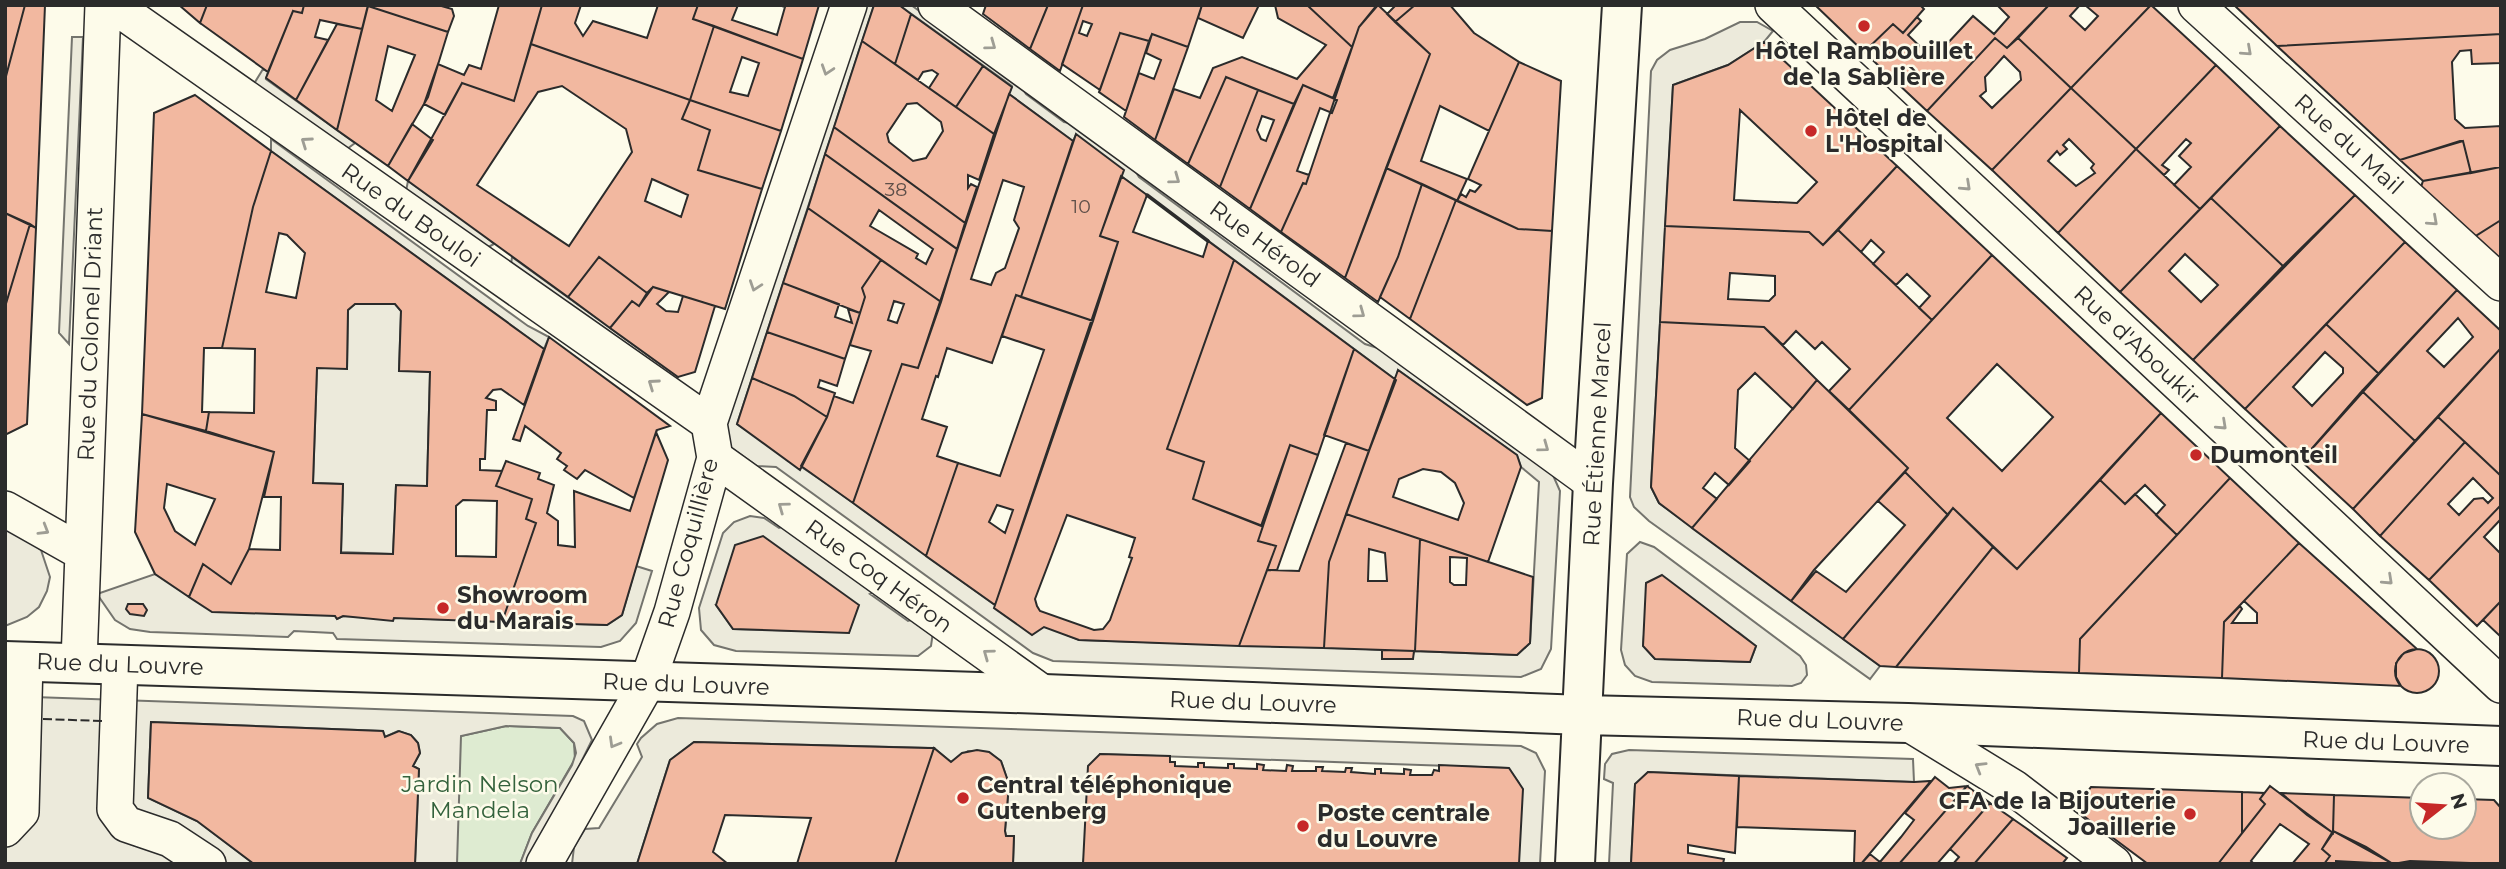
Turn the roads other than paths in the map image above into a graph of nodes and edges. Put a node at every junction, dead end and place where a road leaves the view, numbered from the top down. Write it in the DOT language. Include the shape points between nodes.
graph roads {
  1 [pos="103,5"];
  2 [pos="113,5"];
  3 [pos="849,5"];
  4 [pos="936,5"];
  5 [pos="1622,5"];
  6 [pos="1773,5"];
  7 [pos="2196,5"];
  8 [pos="2501,283"];
  9 [pos="709,423"];
  10 [pos="715,458"];
  11 [pos="1593,483"];
  12 [pos="5,509"];
  13 [pos="83,553"];
  14 [pos="15,661"];
  15 [pos="79,662"];
  16 [pos="120,664"];
  17 [pos="647,683"];
  18 [pos="2501,685"];
  19 [pos="1044,694"];
  20 [pos="1583,715"];
  21 [pos="1908,723"];
  22 [pos="2501,746"];
  23 [pos="13,821"];
  24 [pos="208,864"];
  25 [pos="544,864"];
  26 [pos="1575,864"];
  27 [pos="2115,864"];
  1 -- 13 [label="street, Rue du Colonel Driant"];
  9 -- 2 [label="street, Rue du Bouloi, one-way"];
  3 -- 9 [label="street, Rue Coquillière, one-way"];
  4 -- 11 [label="street, Rue Hérold, one-way"];
  5 -- 11 [label="main road, Rue Étienne Marcel"];
  6 -- 18 [label="street, Rue d'Aboukir, one-way"];
  7 -- 8 [label="street, Rue du Mail, one-way"];
  9 -- 10 [label="street, Rue Coquillière"];
  10 -- 17 [label="street, Rue Coquillière"];
  19 -- 10 [label="street, Rue Coq Héron, one-way"];
  11 -- 20 [label="main road, Rue Étienne Marcel"];
  12 -- 13 [label="street, one-way"];
  13 -- 15 [label="street, Rue du Colonel Driant"];
  14 -- 15 [label="main road, Rue du Louvre"];
  14 -- 23 [label="street"];
  15 -- 16 [label="main road, Rue du Louvre"];
  16 -- 17 [label="main road, Rue du Louvre"];
  16 -- 24 [label="street" via="115,808 125,824 170,839"];
  17 -- 19 [label="main road, Rue du Louvre"];
  17 -- 25 [label="street, Rue Coquillière, one-way"];
  19 -- 20 [label="main road, Rue du Louvre"];
  20 -- 21 [label="main road, Rue du Louvre"];
  20 -- 26 [label="main road, Rue Étienne Marcel"];
  21 -- 22 [label="main road, Rue du Louvre"];
  27 -- 21 [label="street, one-way" via="2014,788"];
}
